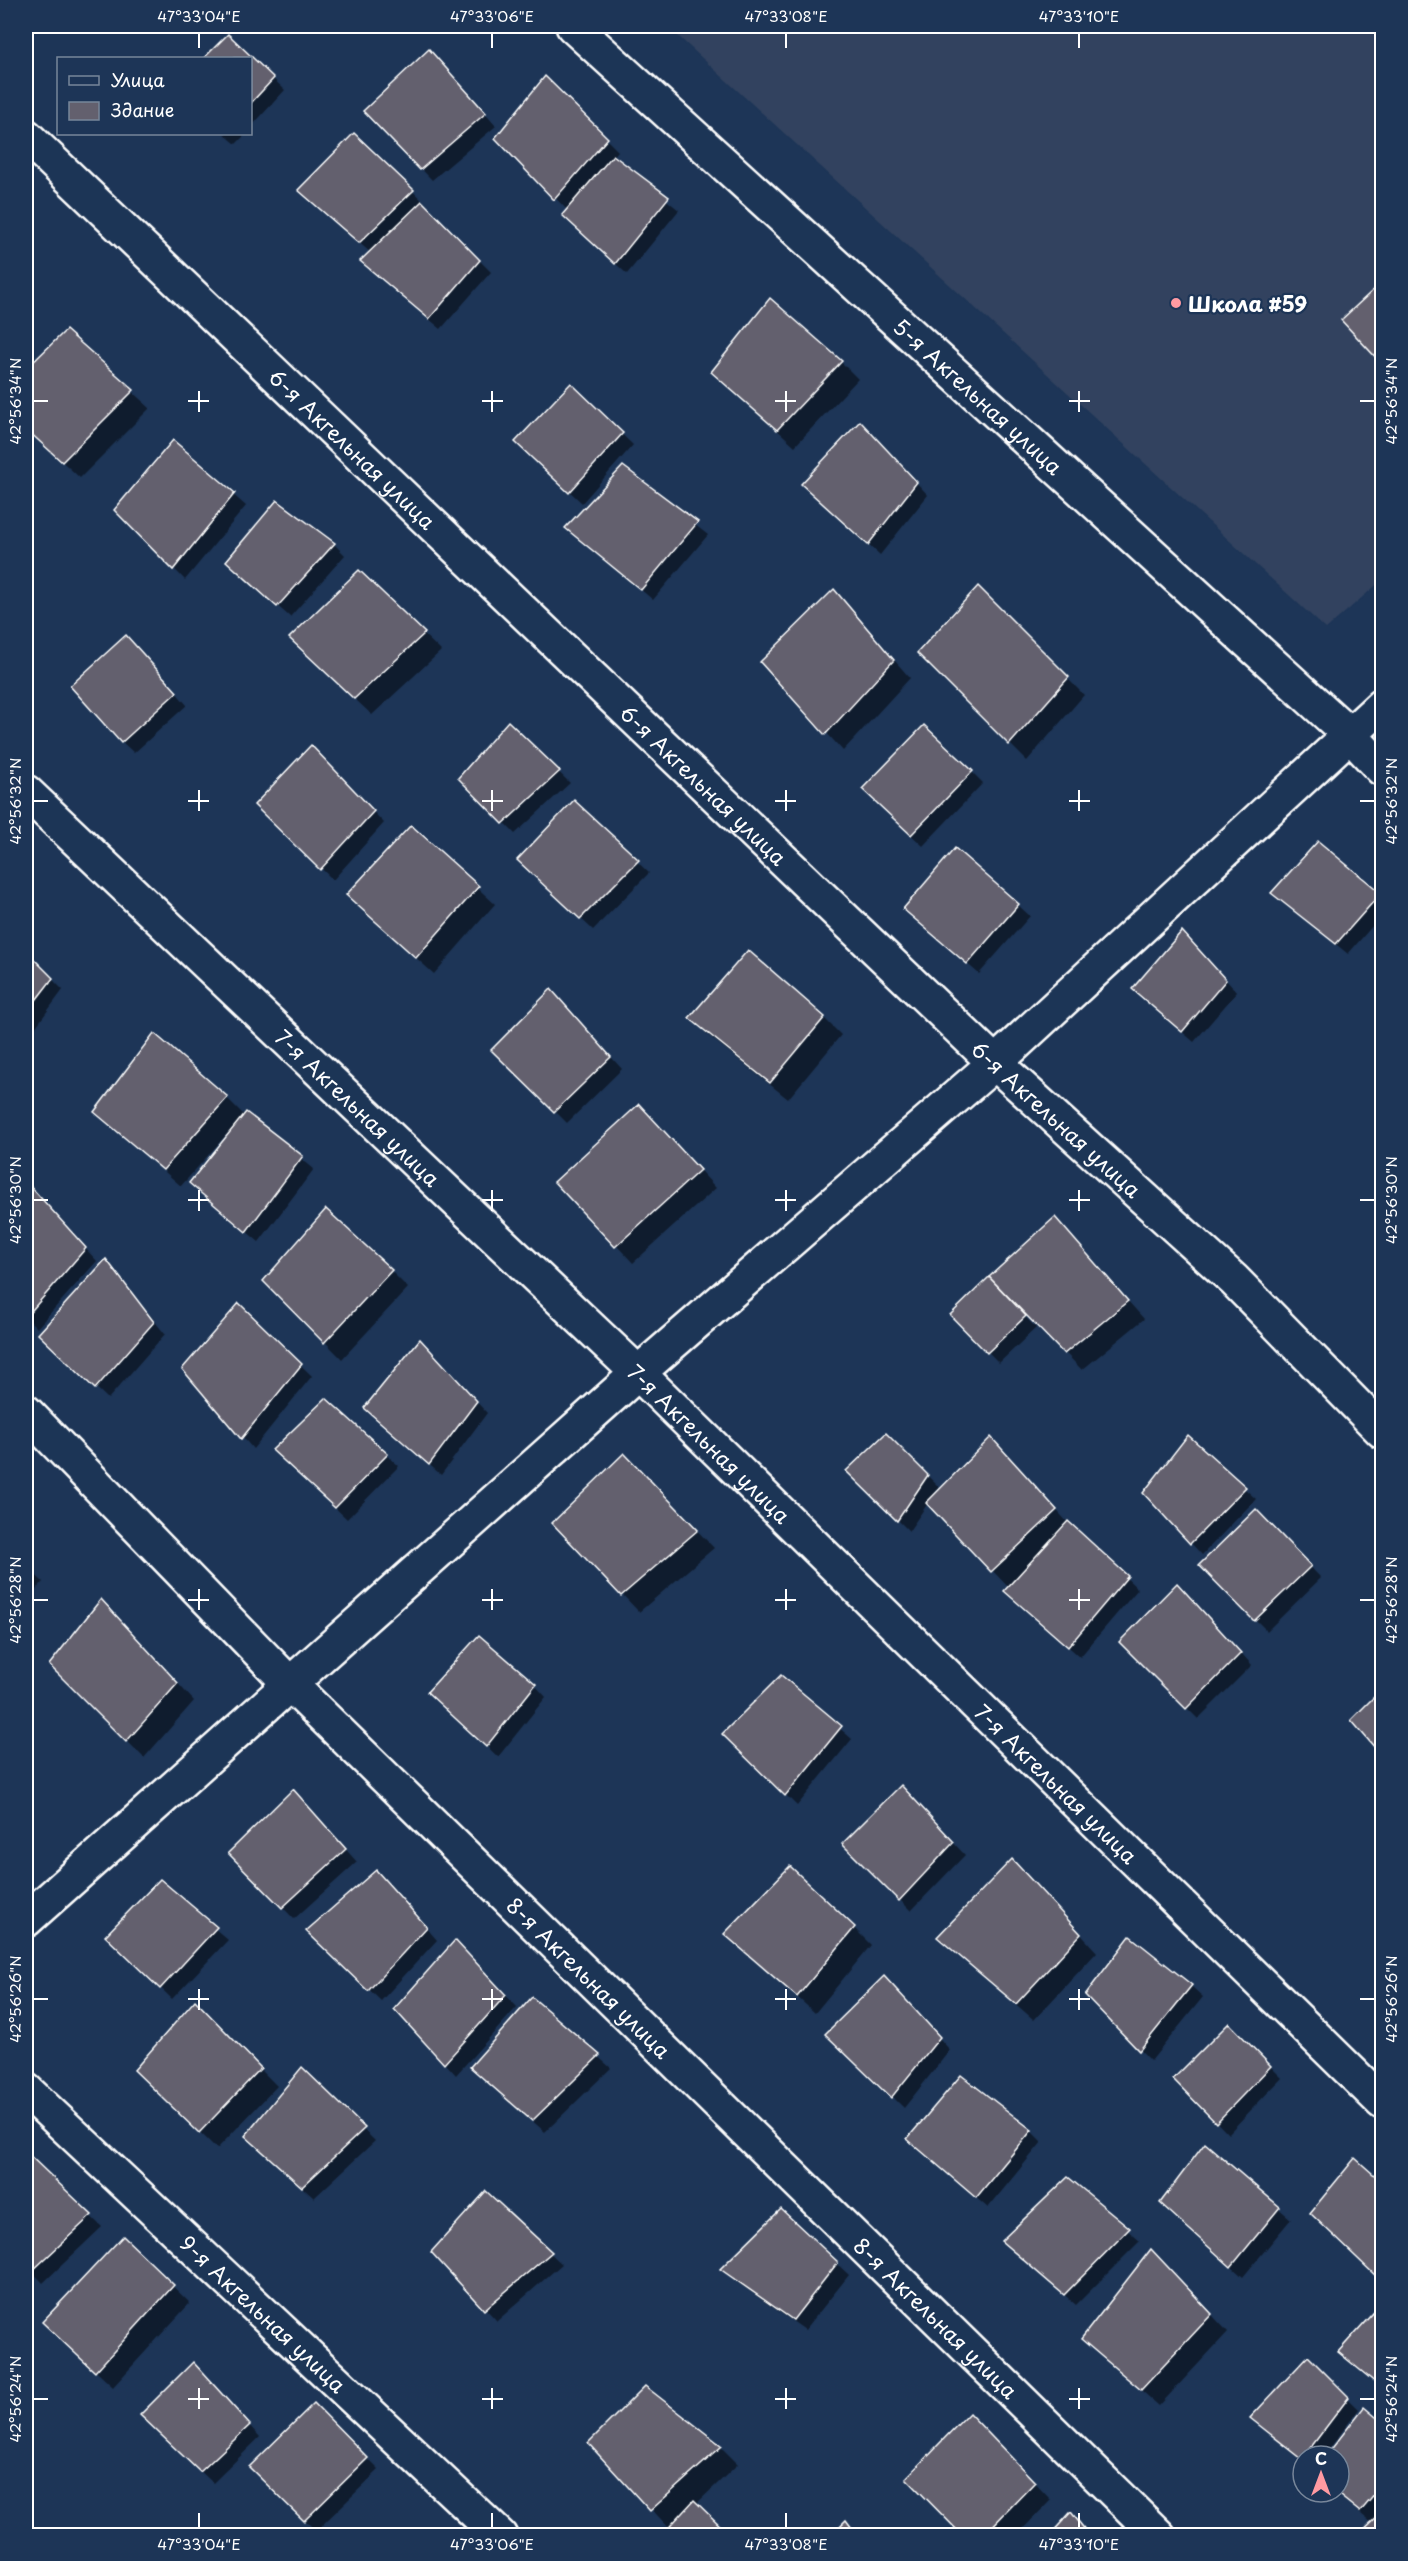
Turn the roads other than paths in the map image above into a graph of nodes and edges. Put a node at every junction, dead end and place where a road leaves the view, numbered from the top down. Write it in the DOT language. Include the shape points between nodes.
graph roads {
  1 [pos="573,26"];
  2 [pos="26,136"];
  3 [pos="1383,705"];
  4 [pos="1350,735"];
  5 [pos="1383,769"];
  6 [pos="26,792"];
  7 [pos="994,1063"];
  8 [pos="638,1373"];
  9 [pos="26,1412"];
  10 [pos="1383,1431"];
  11 [pos="290,1684"];
  12 [pos="26,1920"];
  13 [pos="26,2090"];
  14 [pos="1383,2102"];
  15 [pos="500,2535"];
  16 [pos="1159,2535"];
  1 -- 4 [label="street, 5-я Акгельная улица"];
  2 -- 7 [label="street, 6-я Акгельная улица"];
  3 -- 4 [label="street"];
  4 -- 5 [label="street, 5-я Акгельная улица"];
  4 -- 7 [label="street"];
  6 -- 8 [label="street, 7-я Акгельная улица"];
  7 -- 8 [label="street"];
  7 -- 10 [label="street, 6-я Акгельная улица" via="1234,1280"];
  8 -- 11 [label="street"];
  8 -- 14 [label="street, 7-я Акгельная улица"];
  9 -- 11 [label="street, 8-я Акгельная улица"];
  11 -- 12 [label="street"];
  11 -- 16 [label="street, 8-я Акгельная улица"];
  13 -- 15 [label="street, 9-я Акгельная улица"];
}
